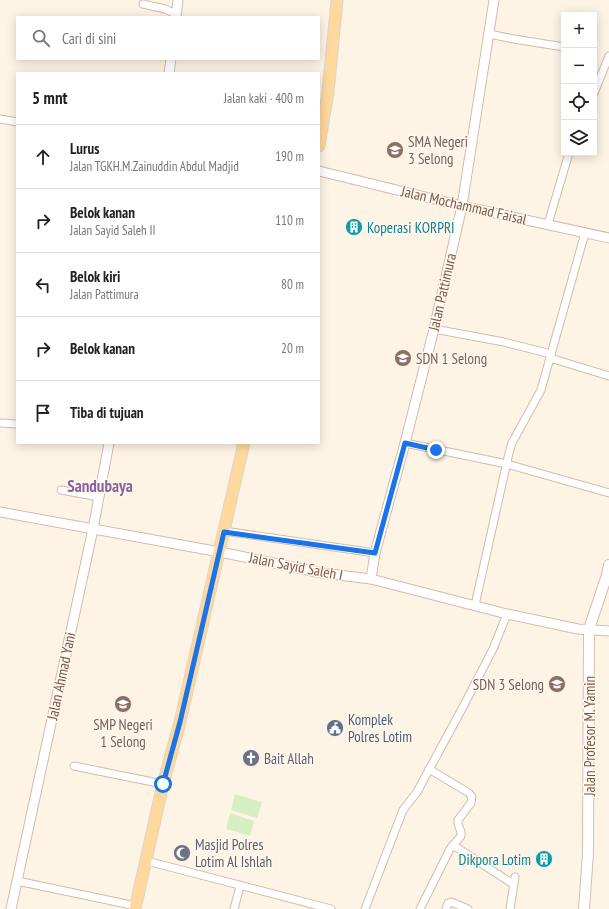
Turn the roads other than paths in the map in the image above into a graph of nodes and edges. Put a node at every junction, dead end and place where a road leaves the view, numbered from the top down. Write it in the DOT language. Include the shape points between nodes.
graph roads {
  1 [pos="178,0"];
  2 [pos="337,0"];
  3 [pos="494,0"];
  4 [pos="143,4"];
  5 [pos="176,16"];
  6 [pos="489,34"];
  7 [pos="561,47"];
  8 [pos="609,56"];
  9 [pos="171,60"];
  10 [pos="169,72"];
  11 [pos="597,86"];
  12 [pos="0,119"];
  13 [pos="16,122"];
  14 [pos="320,140"];
  15 [pos="568,156"];
  16 [pos="320,171"];
  17 [pos="462,206"];
  18 [pos="548,224"];
  19 [pos="585,233"];
  20 [pos="609,238"];
  21 [pos="434,329"];
  22 [pos="550,356"];
  23 [pos="609,376"];
  24 [pos="0,423"];
  25 [pos="16,424"];
  26 [pos="405,443"];
  27 [pos="109,444"];
  28 [pos="244,444"];
  29 [pos="507,464"];
  30 [pos="60,490"];
  31 [pos="609,492"];
  32 [pos="99,496"];
  33 [pos="0,512"];
  34 [pos="93,529"];
  35 [pos="224,532"];
  36 [pos="220,552"];
  37 [pos="375,553"];
  38 [pos="609,566"];
  39 [pos="371,579"];
  40 [pos="475,605"];
  41 [pos="507,614"];
  42 [pos="589,629"];
  43 [pos="609,631"];
  44 [pos="74,766"];
  45 [pos="429,769"];
  46 [pos="163,784"];
  47 [pos="453,845"];
  48 [pos="147,861"];
  49 [pos="17,881"];
  50 [pos="240,886"];
  51 [pos="301,901"];
  52 [pos="136,908"];
  53 [pos="11,909"];
  54 [pos="234,909"];
  55 [pos="299,909"];
  56 [pos="331,909"];
  57 [pos="365,909"];
  58 [pos="420,909"];
  59 [pos="446,909"];
  60 [pos="468,909"];
  61 [pos="510,909"];
  62 [pos="584,909"];
  1 -- 5 [label="street"];
  2 -- 14 [label="main road" via="328,92"];
  3 -- 6 [label="street, Jalan Pattimura"];
  4 -- 5 [label="street" via="166,9"];
  6 -- 7 [label="street"];
  6 -- 17 [label="street, Jalan Pattimura"];
  8 -- 11 [label="street"];
  9 -- 10 [label="street"];
  12 -- 13 [label="street"];
  15 -- 18 [label="street"];
  16 -- 17 [label="street, Jalan Mochammad Faisal"];
  17 -- 18 [label="street, Jalan Mochammad Faisal"];
  17 -- 21 [label="street, Jalan Pattimura"];
  18 -- 19 [label="street, Jalan Mochammad Faisal"];
  19 -- 20 [label="street, Jalan Mochammad Faisal"];
  19 -- 22 [label="street"];
  21 -- 22 [label="street" via="504,342"];
  21 -- 26 [label="street, Jalan Pattimura"];
  22 -- 23 [label="street"];
  22 -- 29 [label="street" via="541,390 512,443"];
  24 -- 25 [label="street"];
  26 -- 29 [label="street"];
  26 -- 37 [label="street, Jalan Pattimura"];
  27 -- 32 [label="street, Jalan Ahmad Yani"];
  28 -- 35 [label="main road"];
  29 -- 31 [label="street"];
  29 -- 40 [label="street"];
  30 -- 32 [label="street"];
  32 -- 34 [label="street, Jalan Ahmad Yani"];
  33 -- 34 [label="street, Jalan Sayid Saleh I"];
  34 -- 36 [label="street, Jalan Sayid Saleh I"];
  34 -- 49 [label="street, Jalan Ahmad Yani"];
  35 -- 36 [label="main road"];
  35 -- 37 [label="street"];
  36 -- 39 [label="street, Jalan Sayid Saleh I"];
  36 -- 46 [label="main road"];
  37 -- 39 [label="street, Jalan Pattimura"];
  38 -- 42 [label="main road, Jalan Profesor M. Yamin"];
  39 -- 40 [label="street, Jalan Sayid Saleh I"];
  40 -- 41 [label="street, Jalan Sayid Saleh I"];
  41 -- 42 [label="street, Jalan Sayid Saleh I"];
  41 -- 45 [label="street" via="493,649"];
  42 -- 43 [label="street, Jalan Sayid Saleh I"];
  42 -- 62 [label="main road, Jalan Profesor M. Yamin" via="588,853"];
  44 -- 46 [label="street"];
  45 -- 47 [label="street" via="472,797 471,803 458,820 461,836"];
  45 -- 57 [label="street" via="417,792 403,810"];
  46 -- 48 [label="main road"];
  47 -- 58 [label="street"];
  47 -- 61 [label="street" via="514,881"];
  48 -- 50 [label="street"];
  48 -- 52 [label="main road"];
  49 -- 52 [label="street"];
  49 -- 53 [label="street, Jalan Ahmad Yani"];
  50 -- 51 [label="street"];
  50 -- 54 [label="street"];
  51 -- 55 [label="street"];
  51 -- 56 [label="street"];
  59 -- 60 [label="street" via="451,902"];
}
